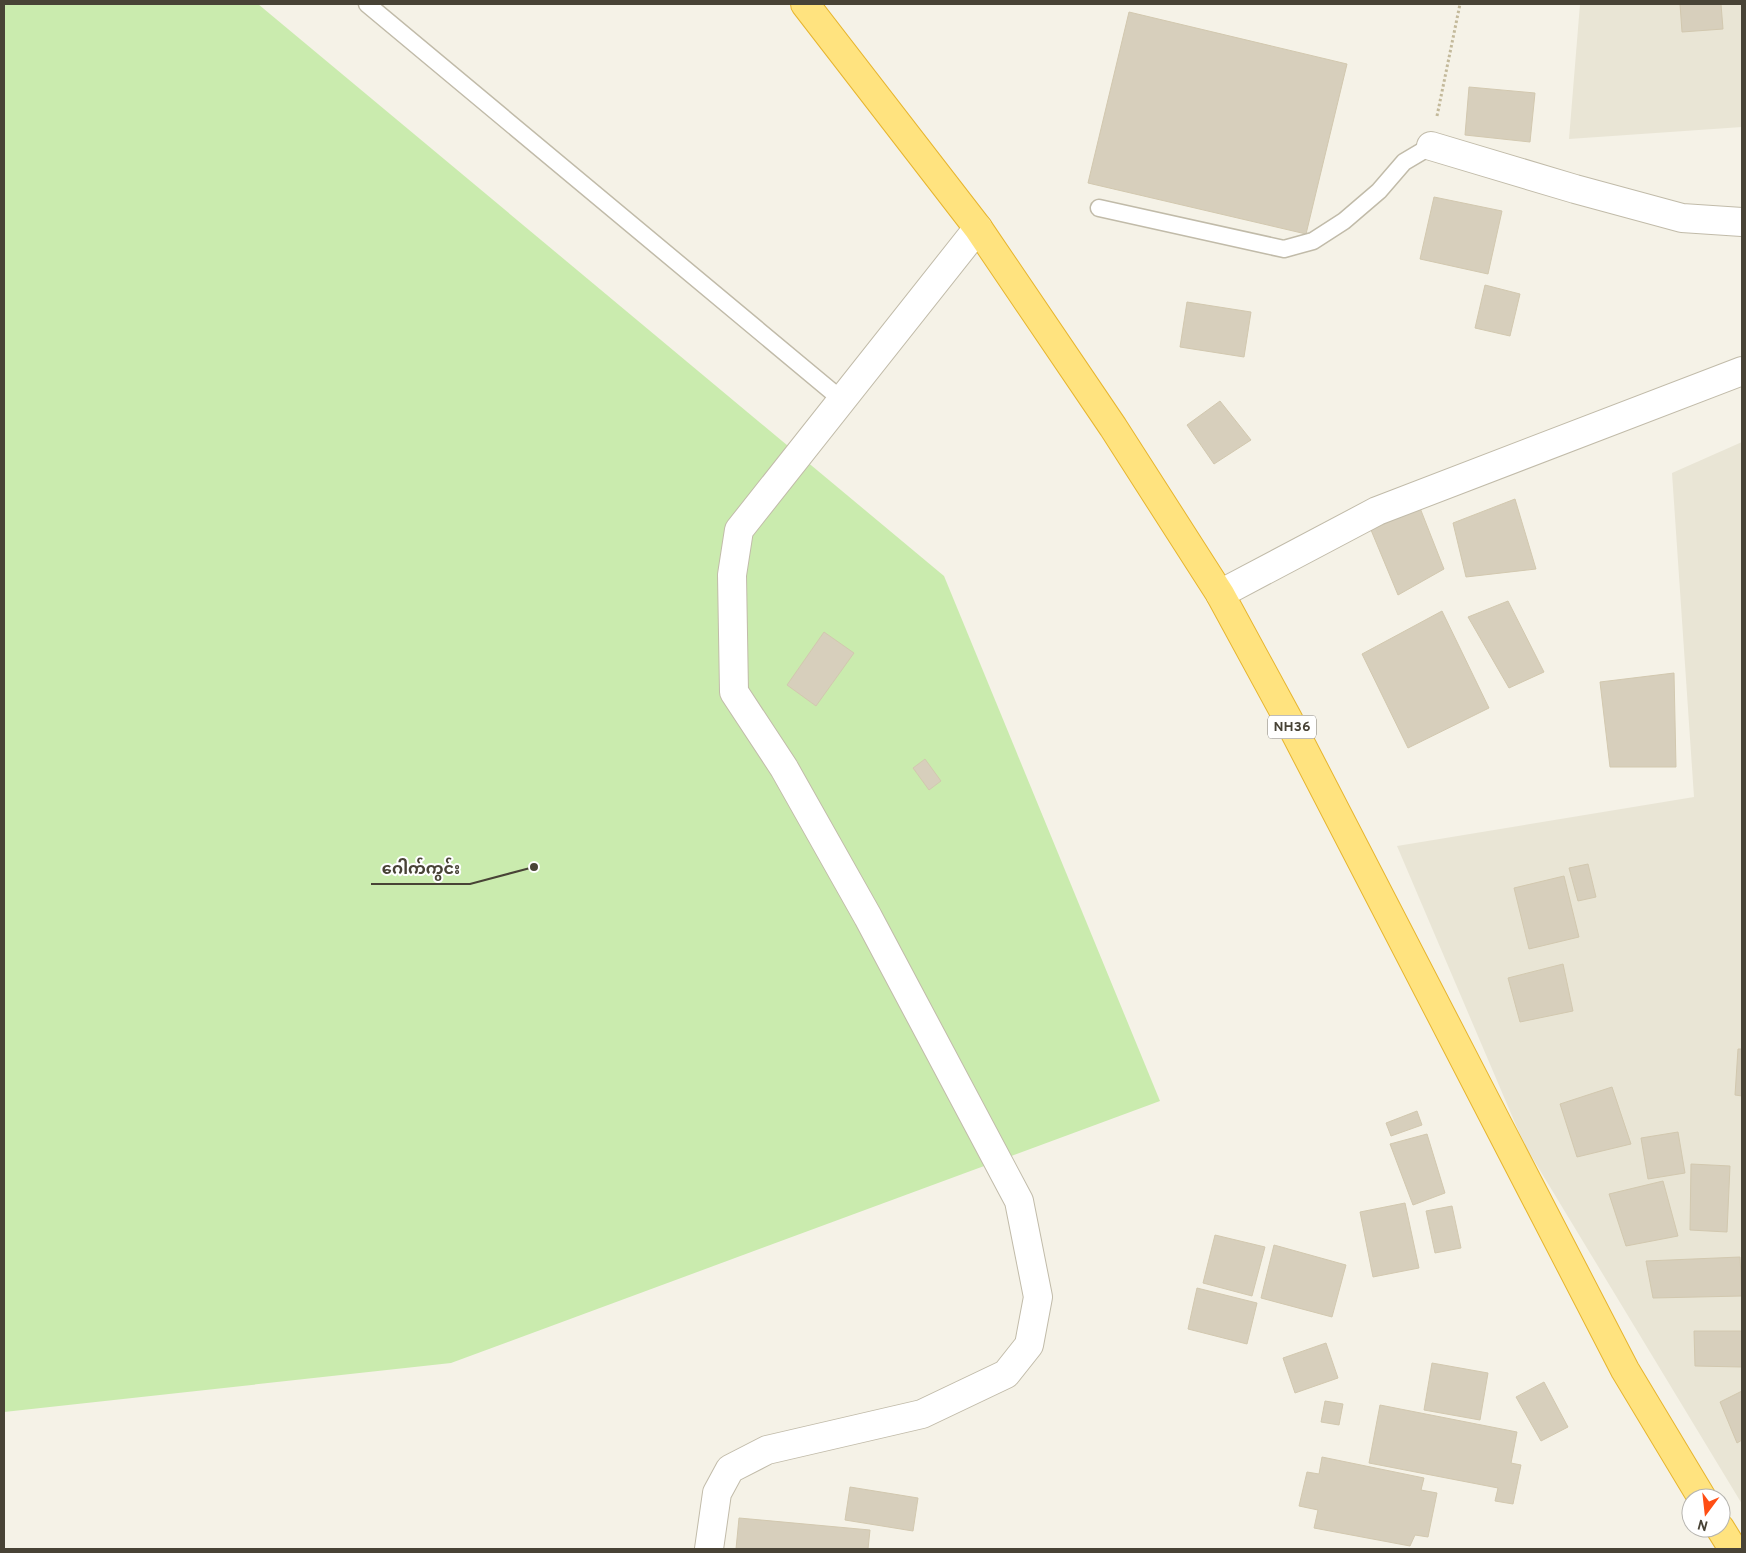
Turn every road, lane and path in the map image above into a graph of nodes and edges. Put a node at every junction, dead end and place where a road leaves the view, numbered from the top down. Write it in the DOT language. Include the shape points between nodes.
graph roads {
  1 [pos="367,4"];
  2 [pos="805,4"];
  3 [pos="1460,4"];
  4 [pos="1431,146"];
  5 [pos="1099,208"];
  6 [pos="1742,222"];
  7 [pos="978,228"];
  8 [pos="1742,371"];
  9 [pos="842,400"];
  10 [pos="1220,594"];
  11 [pos="1696,1488"];
  12 [pos="1726,1538"];
  13 [pos="709,1549"];
  14 [pos="1733,1549"];
  1 -- 9 [label="lane"];
  2 -- 7 [label="highway, NH36"];
  3 -- 4 [label="path"];
  4 -- 5 [label="lane" via="1404,162 1379,191 1344,221 1313,241 1284,249"];
  4 -- 6 [label="street" via="1682,218"];
  7 -- 9 [label="street"];
  7 -- 10 [label="highway, NH36" via="1113,427"];
  8 -- 10 [label="street" via="1377,511"];
  9 -- 13 [label="street" via="739,530 732,575 734,692 784,768 868,917 1020,1201 1038,1298 1029,1345 1006,1374 922,1414 767,1450 730,1469 717,1493"];
  10 -- 11 [label="highway, NH36" via="1626,1370"];
  12 -- 14 [label="highway"];
}
